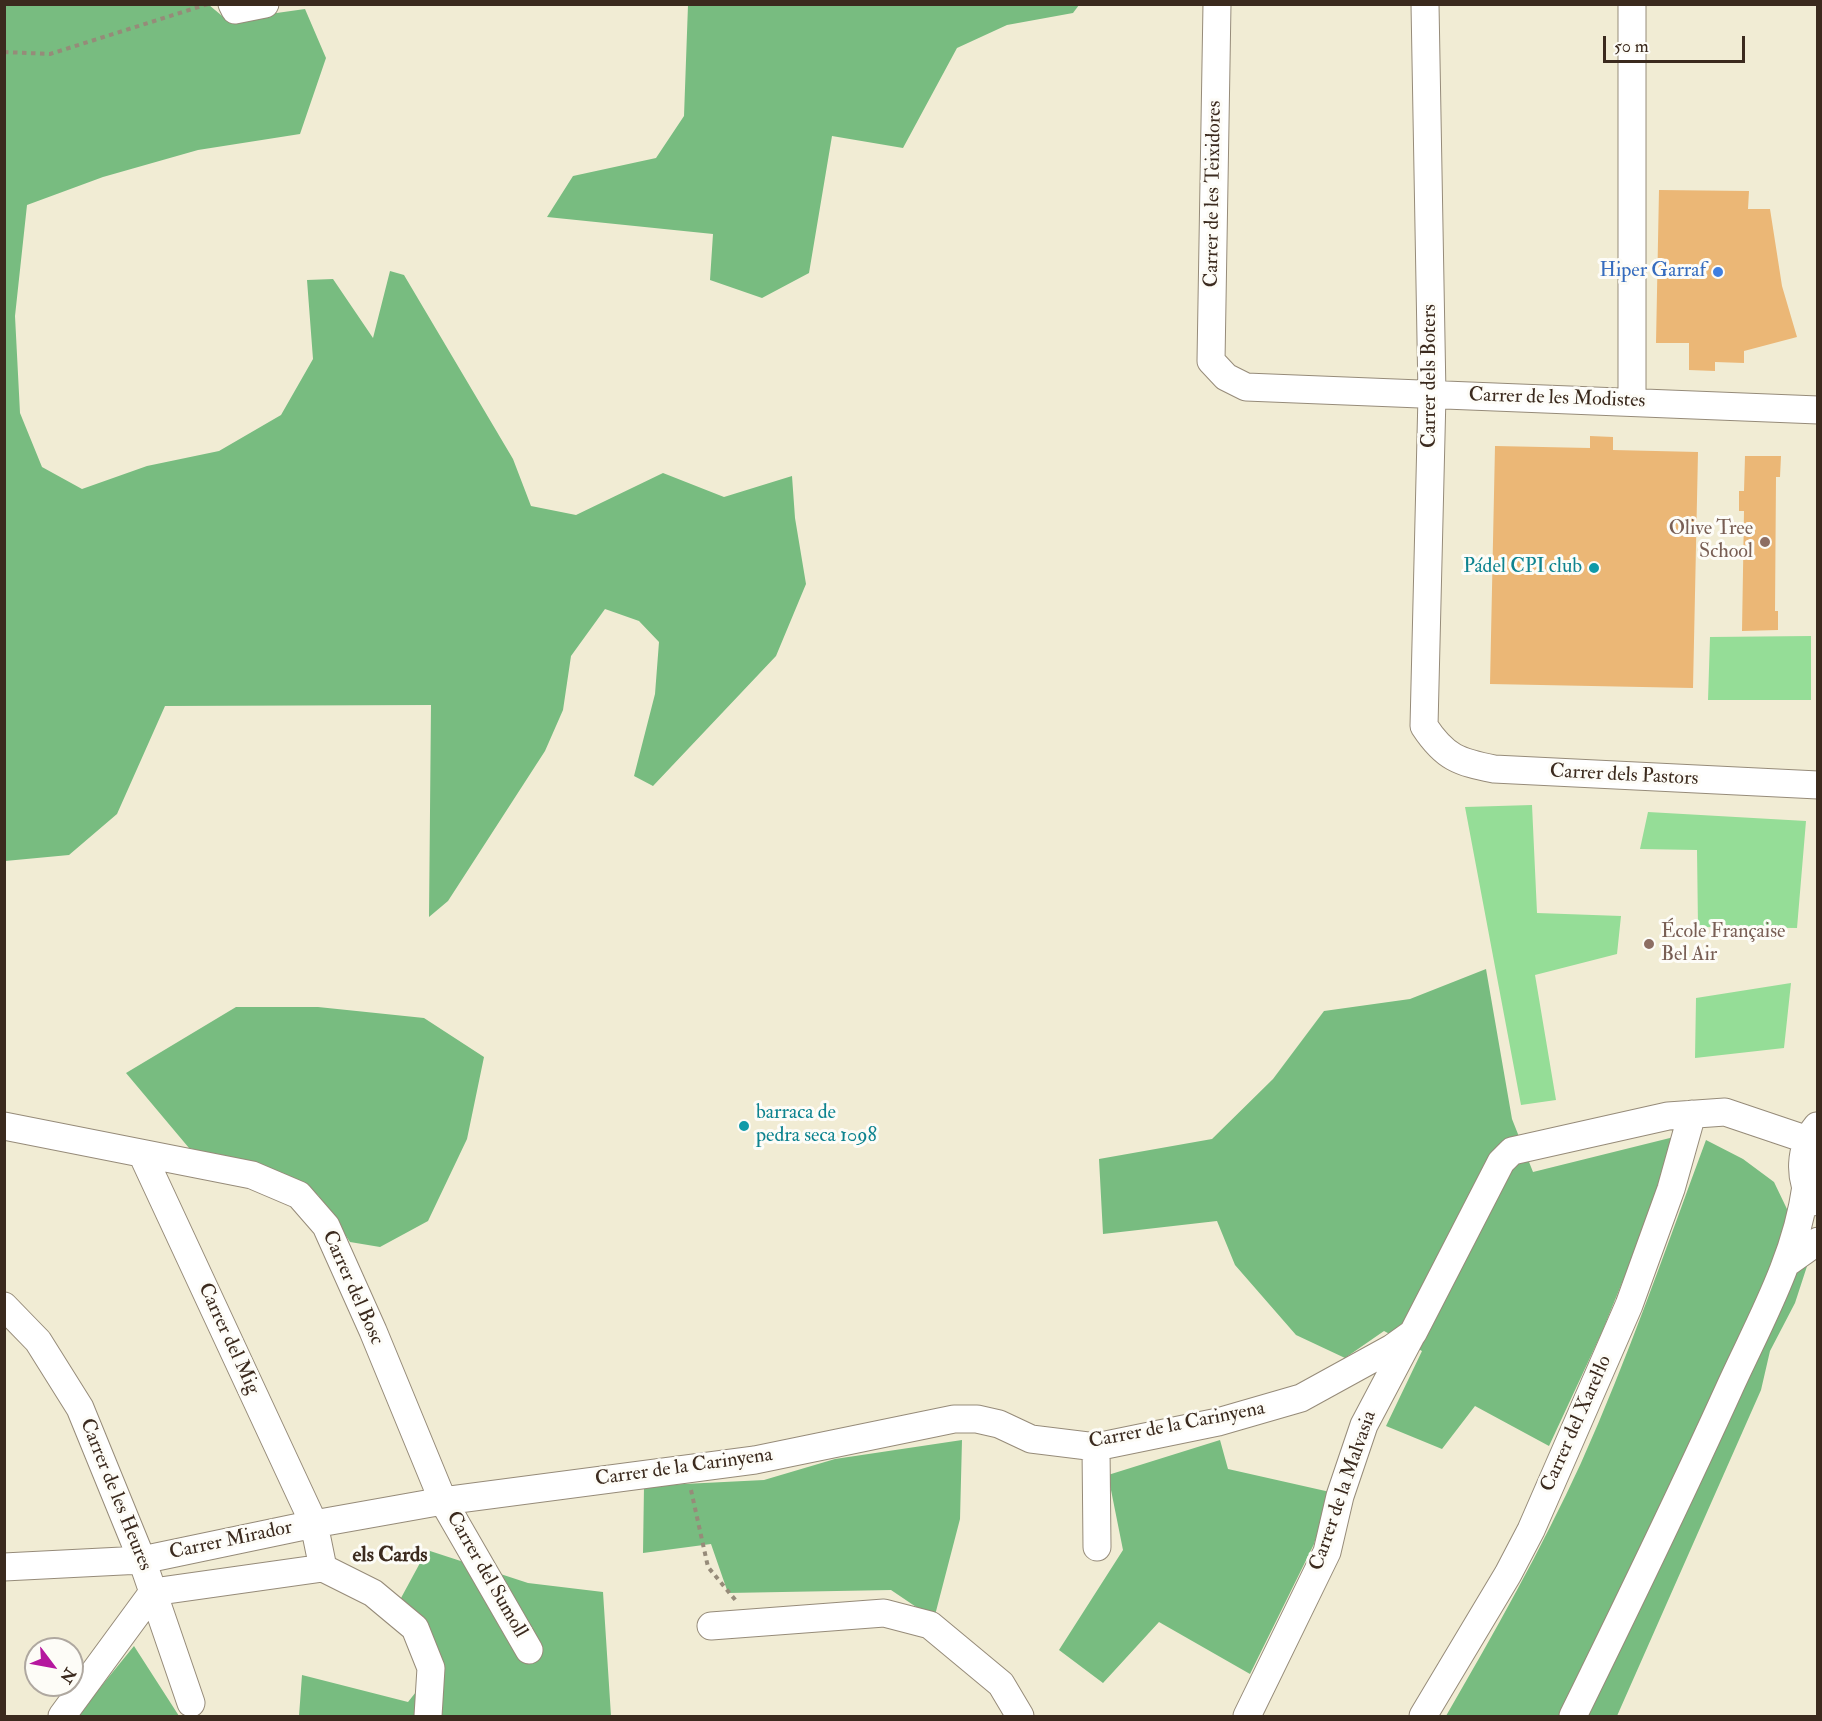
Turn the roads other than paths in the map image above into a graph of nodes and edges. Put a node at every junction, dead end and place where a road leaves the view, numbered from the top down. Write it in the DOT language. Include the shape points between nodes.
graph roads {
  1 [pos="232,4"];
  2 [pos="265,4"];
  3 [pos="1216,4"];
  4 [pos="1425,4"];
  5 [pos="1632,4"];
  6 [pos="1226,377"];
  7 [pos="1432,395"];
  8 [pos="1632,402"];
  9 [pos="1818,410"];
  10 [pos="1436,744"];
  11 [pos="1818,785"];
  12 [pos="1692,1114"];
  13 [pos="4,1126"];
  14 [pos="1813,1133"];
  15 [pos="142,1154"];
  16 [pos="1812,1197"];
  17 [pos="1818,1241"];
  18 [pos="1787,1263"];
  19 [pos="4,1306"];
  20 [pos="1413,1333"];
  21 [pos="1096,1447"];
  22 [pos="443,1501"];
  23 [pos="314,1524"];
  24 [pos="1097,1547"];
  25 [pos="142,1560"];
  26 [pos="4,1567"];
  27 [pos="323,1568"];
  28 [pos="153,1592"];
  29 [pos="711,1626"];
  30 [pos="529,1650"];
  31 [pos="190,1703"];
  32 [pos="62,1716"];
  33 [pos="428,1716"];
  34 [pos="1020,1716"];
  35 [pos="1247,1716"];
  36 [pos="1423,1716"];
  37 [pos="1572,1716"];
  1 -- 2 [label="street" via="235,10"];
  3 -- 6 [label="street, Carrer de les Teixidores" via="1211,361"];
  4 -- 7 [label="street, Carrer dels Boters"];
  5 -- 8 [label="street"];
  6 -- 7 [label="street, Carrer de les Modistes" via="1246,387"];
  7 -- 8 [label="street, Carrer de les Modistes"];
  7 -- 10 [label="street, Carrer dels Boters" via="1424,726"];
  8 -- 9 [label="street, Carrer de les Modistes"];
  10 -- 11 [label="street, Carrer dels Pastors" via="1458,762 1494,769"];
  12 -- 14 [label="street, Carrer de la Carinyena" via="1725,1112"];
  12 -- 20 [label="street, Carrer de la Carinyena" via="1637,1122 1512,1151 1501,1162"];
  12 -- 36 [label="street, Carrer del Xarel·lo" via="1671,1189 1629,1305 1536,1519 1508,1574"];
  13 -- 15 [label="street, Carrer del Bosc"];
  14 -- 16 [label="street" via="1802,1163"];
  15 -- 22 [label="street, Carrer del Bosc" via="252,1175 299,1195 326,1226"];
  15 -- 23 [label="street, Carrer del Mig"];
  16 -- 18 [label="street" via="1802,1212"];
  17 -- 18 [label="street"];
  18 -- 37 [label="street" via="1667,1524"];
  19 -- 25 [label="street, Carrer de les Heures" via="38,1341 80,1408"];
  20 -- 21 [label="street, Carrer de la Carinyena" via="1301,1398 1218,1422"];
  20 -- 35 [label="street, Carrer de la Malvasia" via="1364,1425 1340,1496 1327,1552"];
  21 -- 22 [label="street, Carrer de la Carinyena" via="1031,1439 999,1424 954,1419 755,1460"];
  21 -- 24 [label="street"];
  22 -- 23 [label="street, Carrer de la Carinyena"];
  22 -- 30 [label="street, Carrer del Sumoll"];
  23 -- 25 [label="street, Carrer Mirador"];
  23 -- 27 [label="street, Carrer del Mig"];
  25 -- 26 [label="street, Carrer Mirador"];
  25 -- 28 [label="street, Carrer de les Heures"];
  27 -- 28 [label="street"];
  27 -- 33 [label="street" via="374,1593 415,1628 431,1668"];
  28 -- 31 [label="street, Carrer de les Heures"];
  28 -- 32 [label="street"];
  29 -- 34 [label="street" via="884,1613 930,1625 1001,1684"];
}
